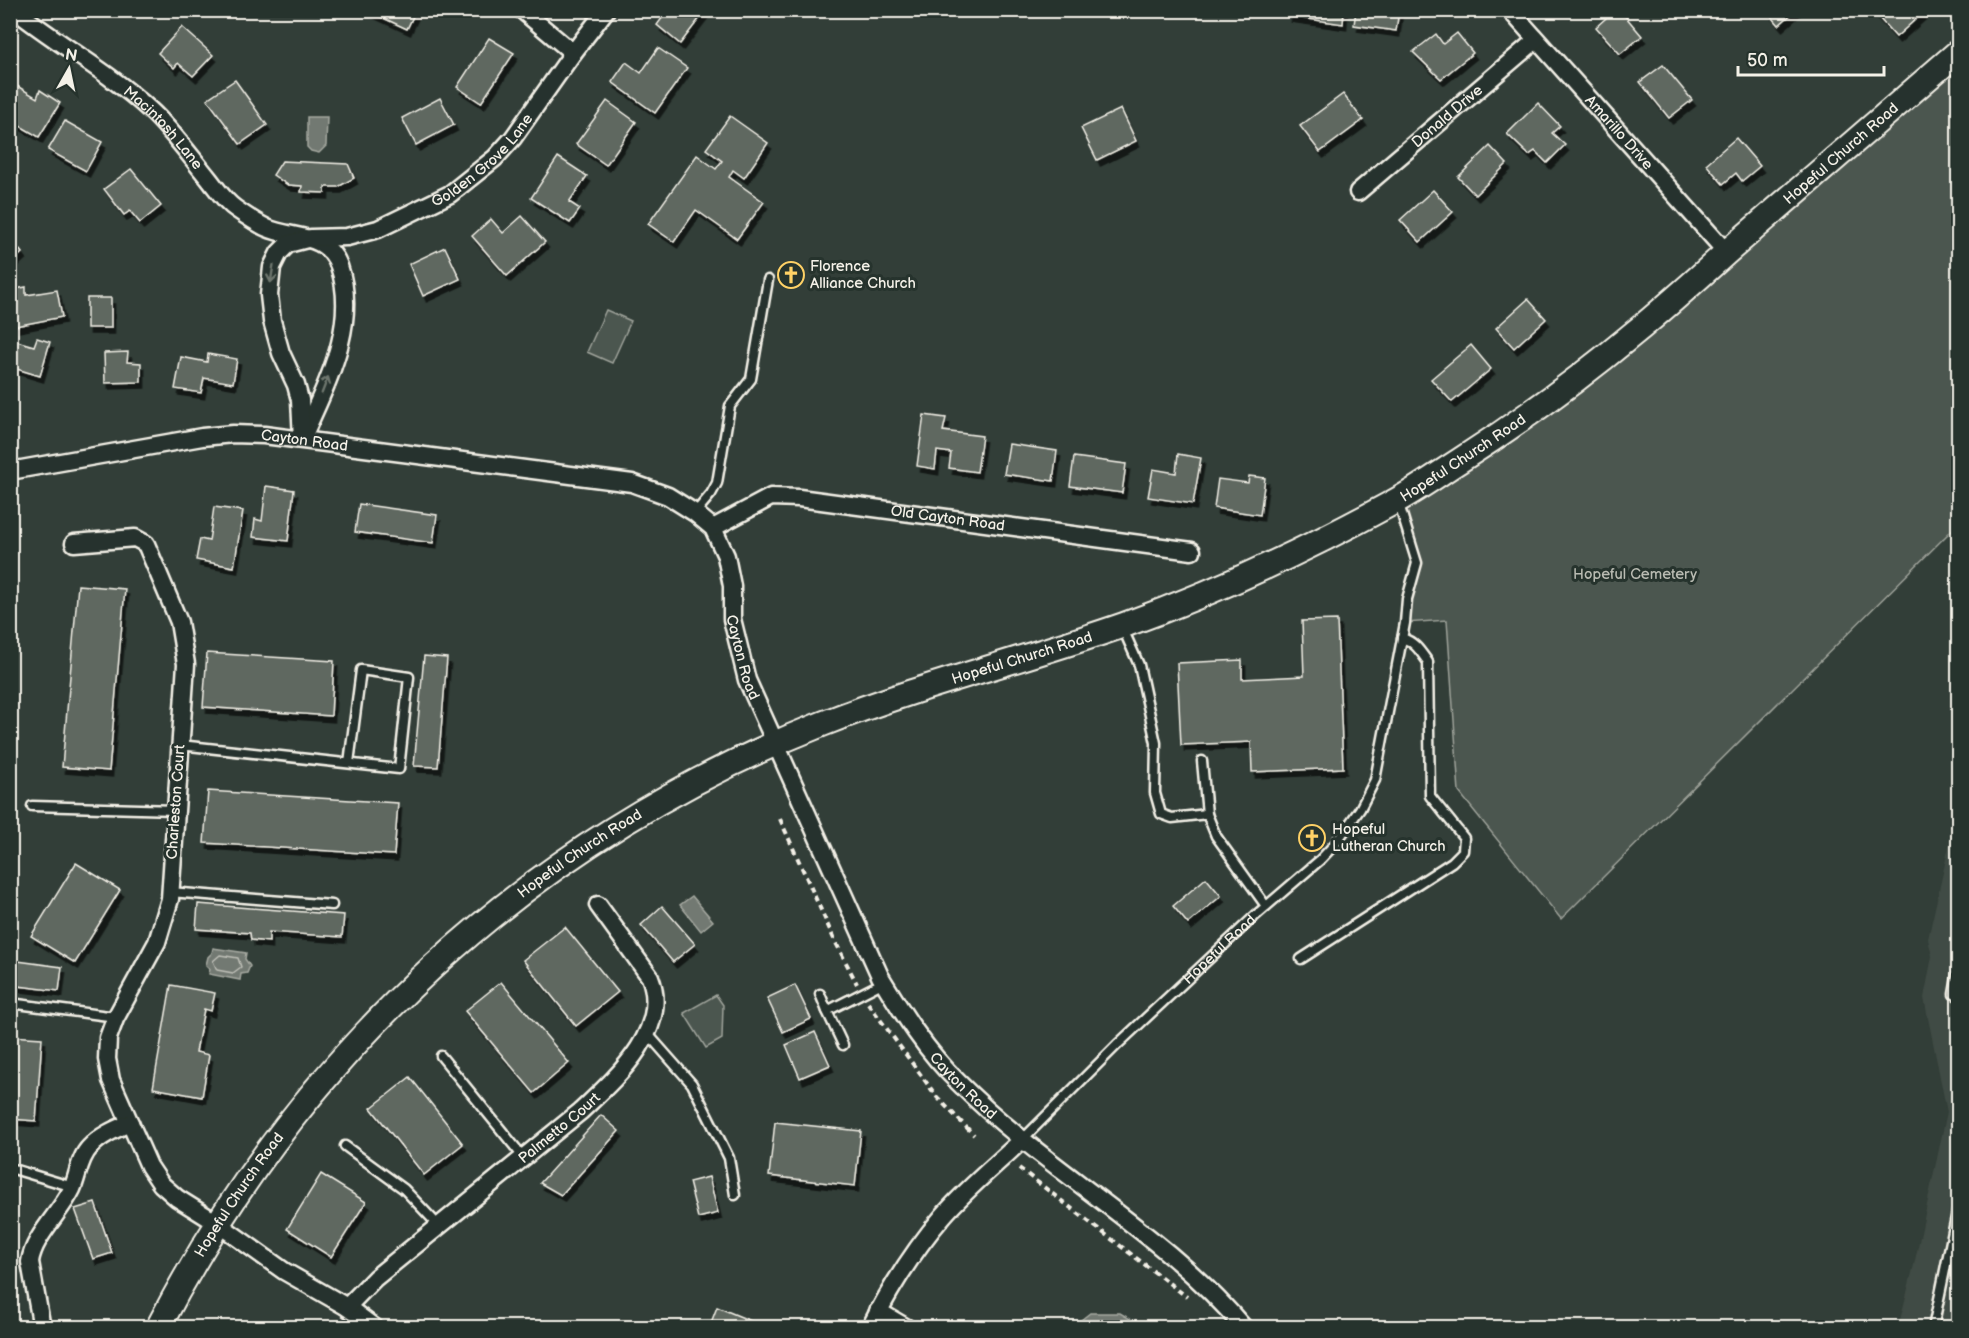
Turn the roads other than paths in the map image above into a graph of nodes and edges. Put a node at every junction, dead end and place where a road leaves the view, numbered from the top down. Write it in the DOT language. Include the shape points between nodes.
graph roads {
  1 [pos="15,10"];
  2 [pos="522,10"];
  3 [pos="606,10"];
  4 [pos="1510,10"];
  5 [pos="1536,40"];
  6 [pos="1959,52"];
  7 [pos="573,53"];
  8 [pos="1358,192"];
  9 [pos="311,238"];
  10 [pos="1727,253"];
  11 [pos="768,280"];
  12 [pos="303,439"];
  13 [pos="10,471"];
  14 [pos="1398,501"];
  15 [pos="695,513"];
  16 [pos="713,528"];
  17 [pos="74,543"];
  18 [pos="1192,552"];
  19 [pos="1122,626"];
  20 [pos="1402,638"];
  21 [pos="775,743"];
  22 [pos="180,745"];
  23 [pos="1202,761"];
  24 [pos="349,764"];
  25 [pos="32,806"];
  26 [pos="176,810"];
  27 [pos="1208,814"];
  28 [pos="170,892"];
  29 [pos="332,905"];
  30 [pos="598,905"];
  31 [pos="1266,906"];
  32 [pos="1301,959"];
  33 [pos="1959,971"];
  34 [pos="884,982"];
  35 [pos="820,994"];
  36 [pos="1959,996"];
  37 [pos="10,1003"];
  38 [pos="827,1011"];
  39 [pos="116,1017"];
  40 [pos="647,1033"];
  41 [pos="843,1045"];
  42 [pos="441,1056"];
  43 [pos="130,1123"];
  44 [pos="1023,1139"];
  45 [pos="345,1146"];
  46 [pos="524,1158"];
  47 [pos="10,1168"];
  48 [pos="73,1187"];
  49 [pos="735,1195"];
  50 [pos="1959,1207"];
  51 [pos="217,1223"];
  52 [pos="439,1226"];
  53 [pos="347,1307"];
  54 [pos="878,1311"];
  55 [pos="42,1328"];
  56 [pos="158,1328"];
  57 [pos="375,1328"];
  58 [pos="870,1328"];
  59 [pos="907,1328"];
  60 [pos="1244,1328"];
  61 [pos="1933,1328"];
  1 -- 9 [label="street, Macintosh Lane" via="125,88 152,112 230,205 268,229"];
  2 -- 7 [label="street"];
  3 -- 7 [label="street, Golden Grove Lane"];
  4 -- 5 [label="street, Amarillo Drive"];
  5 -- 8 [label="street, Donald Drive"];
  5 -- 10 [label="street, Amarillo Drive"];
  6 -- 10 [label="main road, Hopeful Church Road"];
  7 -- 9 [label="street, Golden Grove Lane" via="513,138 450,194 378,229 347,237"];
  12 -- 9 [label="street, Macintosh Lane, one-way" via="339,348 345,321 339,264"];
  9 -- 12 [label="street, one-way" via="288,244 279,253 272,267 269,295 281,353 300,400"];
  10 -- 14 [label="main road, Hopeful Church Road" via="1589,370"];
  11 -- 15 [label="lane" via="751,379 730,406 717,483"];
  12 -- 13 [label="street, Cayton Road" via="202,436"];
  12 -- 15 [label="street, Cayton Road" via="632,483 668,496"];
  14 -- 19 [label="main road, Hopeful Church Road" via="1245,576"];
  14 -- 20 [label="lane, Hopeful Road" via="1417,563"];
  15 -- 16 [label="street, Cayton Road"];
  16 -- 18 [label="street, Old Cayton Road" via="771,497 799,498"];
  16 -- 21 [label="street, Cayton Road" via="726,556 732,586 732,619 747,680"];
  17 -- 22 [label="street, Charleston Court" via="135,538 150,550 172,601 184,643"];
  19 -- 21 [label="main road, Hopeful Church Road" via="878,703"];
  19 -- 27 [label="lane" via="1139,665 1156,743 1155,793 1161,814 1172,818"];
  20 -- 31 [label="lane, Hopeful Road" via="1375,780 1360,809 1320,860"];
  20 -- 32 [label="lane" via="1419,648 1428,662 1430,796 1464,838 1463,851 1452,862"];
  21 -- 34 [label="street, Cayton Road"];
  21 -- 51 [label="main road, Hopeful Church Road" via="606,833 464,938 399,998 323,1079 268,1148"];
  22 -- 24 [label="lane"];
  22 -- 26 [label="street, Charleston Court"];
  23 -- 27 [label="lane"];
  24 -- 24 [label="lane" via="399,769 409,677 361,670"];
  25 -- 26 [label="lane"];
  26 -- 28 [label="street, Charleston Court"];
  27 -- 31 [label="lane" via="1216,836"];
  28 -- 29 [label="lane"];
  28 -- 39 [label="street, Charleston Court" via="157,942"];
  30 -- 40 [label="street, Palmetto Court" via="650,977 656,1005"];
  31 -- 44 [label="lane, Hopeful Road"];
  33 -- 36 [label="lane" via="1954,994"];
  34 -- 38 [label="lane"];
  34 -- 44 [label="street, Cayton Road" via="900,1010 957,1082"];
  35 -- 38 [label="lane"];
  37 -- 39 [label="lane"];
  38 -- 41 [label="lane"];
  39 -- 43 [label="street, Charleston Court" via="108,1038 107,1059 111,1080"];
  40 -- 46 [label="street, Palmetto Court" via="611,1083"];
  40 -- 49 [label="lane" via="692,1084 729,1158"];
  42 -- 46 [label="lane"];
  43 -- 48 [label="street" via="102,1136 88,1148"];
  43 -- 51 [label="street, Charleston Court" via="161,1184"];
  44 -- 54 [label="street, Hopeful Road" via="944,1215 894,1282"];
  44 -- 60 [label="street, Cayton Road" via="1194,1275"];
  45 -- 52 [label="lane" via="404,1189"];
  46 -- 52 [label="street, Palmetto Court"];
  47 -- 48 [label="lane"];
  48 -- 55 [label="street" via="31,1254"];
  50 -- 61 [label="lane"];
  51 -- 53 [label="street" via="284,1271"];
  51 -- 56 [label="main road, Hopeful Church Road"];
  52 -- 53 [label="street, Palmetto Court" via="375,1278"];
  53 -- 57 [label="street"];
  54 -- 58 [label="street, Hopeful Road"];
  54 -- 59 [label="street"];
}
